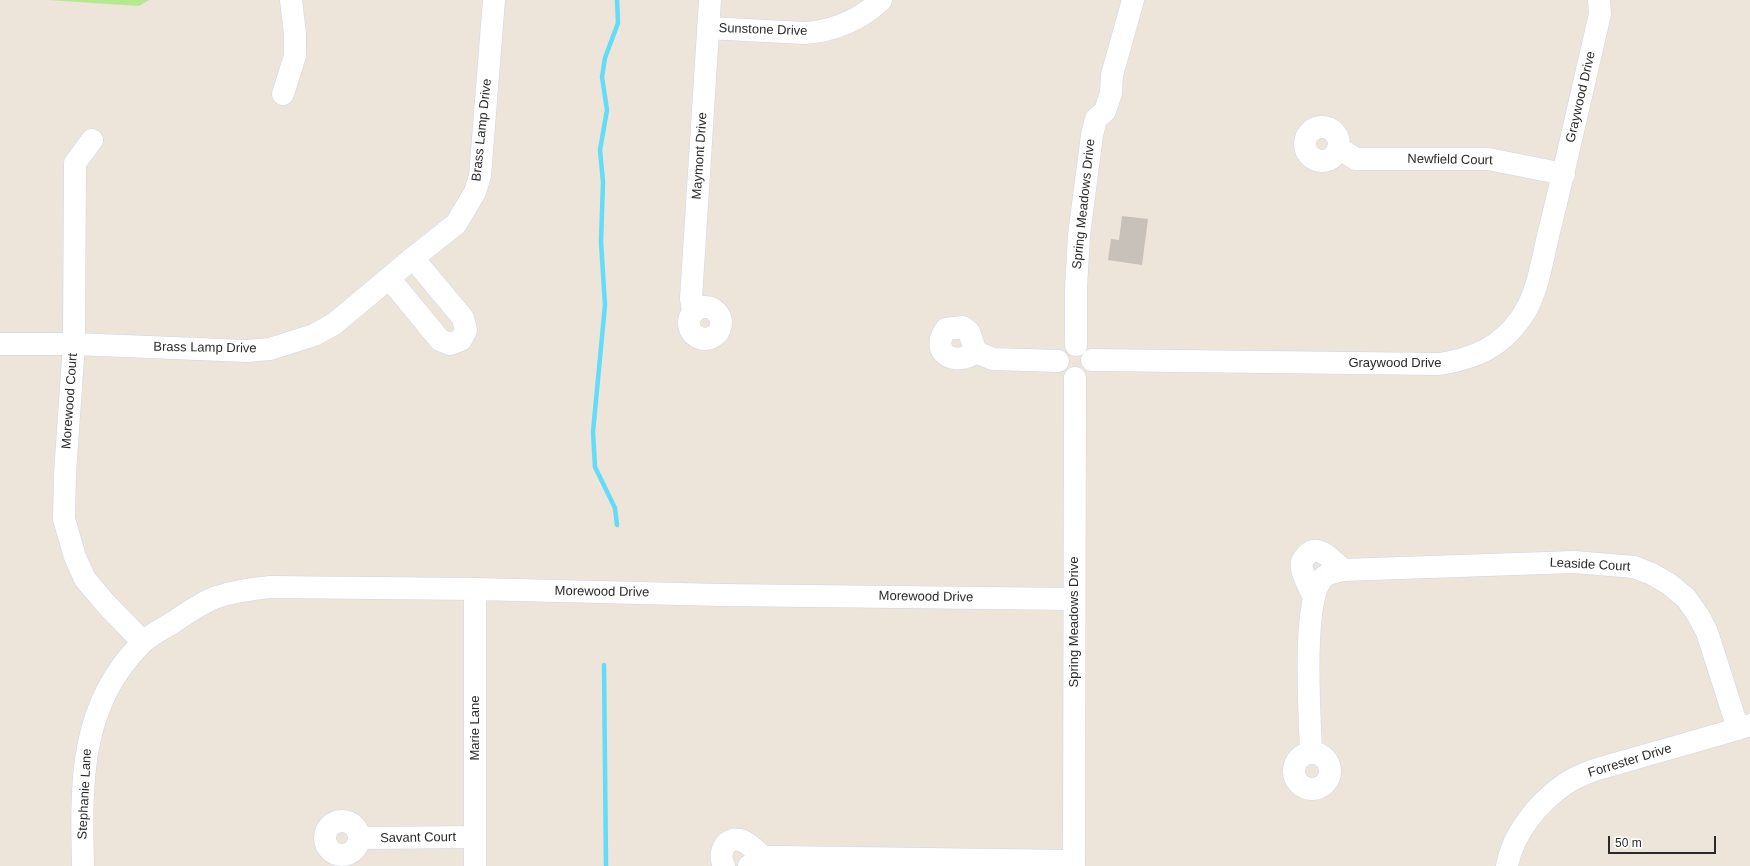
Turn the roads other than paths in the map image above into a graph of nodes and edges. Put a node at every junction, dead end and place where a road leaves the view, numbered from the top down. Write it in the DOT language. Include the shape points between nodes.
graph roads {
  1 [pos="291,0"];
  2 [pos="494,0"];
  3 [pos="710,0"];
  4 [pos="881,0"];
  5 [pos="1133,0"];
  6 [pos="1599,0"];
  7 [pos="708,28"];
  8 [pos="283,94"];
  9 [pos="92,140"];
  10 [pos="1338,148"];
  11 [pos="1564,174"];
  12 [pos="413,258"];
  13 [pos="389,278"];
  14 [pos="693,311"];
  15 [pos="0,344"];
  16 [pos="74,344"];
  17 [pos="1076,345"];
  18 [pos="976,352"];
  19 [pos="1092,360"];
  20 [pos="1058,361"];
  21 [pos="1075,378"];
  22 [pos="475,589"];
  23 [pos="1074,599"];
  24 [pos="143,642"];
  25 [pos="1744,727"];
  26 [pos="1311,753"];
  27 [pos="475,837"];
  28 [pos="360,838"];
  29 [pos="756,862"];
  30 [pos="1074,863"];
  31 [pos="83,866"];
  32 [pos="475,866"];
  33 [pos="724,866"];
  34 [pos="1506,866"];
  1 -- 8 [label="street" via="295,56"];
  2 -- 12 [label="street, Brass Lamp Drive" via="480,176 475,192 456,224"];
  3 -- 7 [label="street, Maymont Drive"];
  4 -- 7 [label="street, Sunstone Drive" via="858,19 818,32"];
  5 -- 17 [label="street, Spring Meadows Drive" via="1112,75 1109,99 1105,111 1096,119 1092,134 1078,234"];
  6 -- 11 [label="street, Graywood Drive" via="1600,14"];
  7 -- 14 [label="street, Maymont Drive" via="692,291"];
  9 -- 16 [label="street, Morewood Court" via="75,163"];
  10 -- 11 [label="street, Newfield Court" via="1356,159 1488,158"];
  11 -- 19 [label="street, Graywood Drive" via="1532,298 1521,318 1508,333 1495,345 1470,358 1440,364"];
  12 -- 13 [label="street, Brass Lamp Drive"];
  12 -- 13 [label="street" via="463,318 466,330 461,340 450,344 440,340"];
  13 -- 16 [label="street, Brass Lamp Drive" via="334,324 314,336 270,349 247,351"];
  15 -- 16 [label="street, Brass Lamp Drive"];
  16 -- 24 [label="street, Morewood Court" via="64,519 85,579"];
  17 -- 19 [label="street" via="1085,348"];
  17 -- 20 [label="street" via="1062,351"];
  18 -- 20 [label="street" via="993,359"];
  19 -- 21 [label="street" via="1086,375"];
  20 -- 21 [label="street" via="1061,371"];
  21 -- 23 [label="street, Spring Meadows Drive"];
  22 -- 23 [label="street, Morewood Drive"];
  22 -- 24 [label="street, Morewood Drive" via="270,587 240,591 215,597"];
  22 -- 27 [label="street, Marie Lane"];
  23 -- 30 [label="street, Spring Meadows Drive"];
  24 -- 31 [label="street, Stephanie Lane" via="113,680 92,725 84,771"];
  25 -- 26 [label="street, Leaside Court" via="1698,615 1686,598 1652,574 1634,567 1574,562 1343,570 1326,574 1314,598 1308,673"];
  25 -- 34 [label="street, Forrester Drive" via="1591,771 1566,783 1526,822"];
  27 -- 28 [label="street, Savant Court"];
  27 -- 32 [label="street, Marie Lane"];
  29 -- 30 [label="street"];
  29 -- 33 [label="street" via="744,841 732,840 722,850 721,861"];
}
